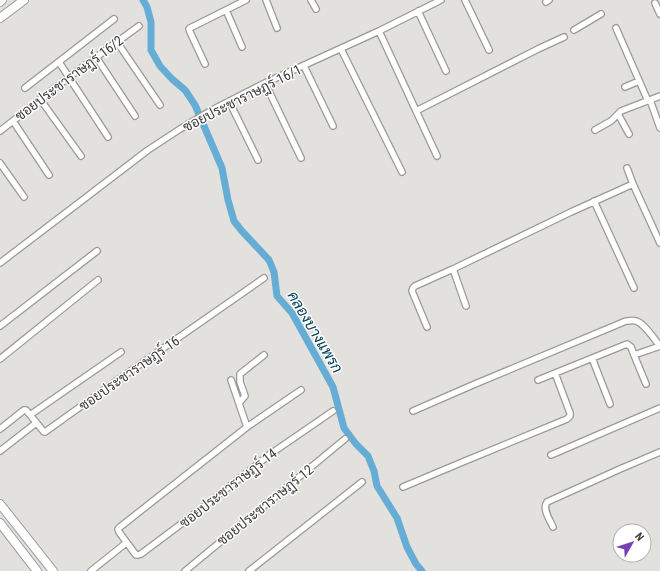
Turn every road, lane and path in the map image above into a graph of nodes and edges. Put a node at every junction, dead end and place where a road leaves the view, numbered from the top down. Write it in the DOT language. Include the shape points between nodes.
graph roads {
  1 [pos="2,0"];
  2 [pos="24,0"];
  3 [pos="246,0"];
  4 [pos="266,0"];
  5 [pos="311,0"];
  6 [pos="441,0"];
  7 [pos="465,0"];
  8 [pos="0,2"];
  9 [pos="655,3"];
  10 [pos="316,9"];
  11 [pos="226,10"];
  12 [pos="418,11"];
  13 [pos="601,14"];
  14 [pos="660,14"];
  15 [pos="1,18"];
  16 [pos="114,19"];
  17 [pos="139,26"];
  18 [pos="277,28"];
  19 [pos="616,28"];
  20 [pos="574,30"];
  21 [pos="379,31"];
  22 [pos="564,37"];
  23 [pos="117,42"];
  24 [pos="242,47"];
  25 [pos="341,49"];
  26 [pos="489,50"];
  27 [pos="96,57"];
  28 [pos="59,62"];
  29 [pos="205,64"];
  30 [pos="304,66"];
  31 [pos="446,71"];
  32 [pos="69,77"];
  33 [pos="639,81"];
  34 [pos="265,83"];
  35 [pos="625,87"];
  36 [pos="25,88"];
  37 [pos="660,96"];
  38 [pos="40,99"];
  39 [pos="649,100"];
  40 [pos="229,101"];
  41 [pos="160,105"];
  42 [pos="416,111"];
  43 [pos="618,114"];
  44 [pos="135,116"];
  45 [pos="13,121"];
  46 [pos="333,126"];
  47 [pos="660,128"];
  48 [pos="595,130"];
  49 [pos="0,131"];
  50 [pos="629,134"];
  51 [pos="108,136"];
  52 [pos="81,156"];
  53 [pos="437,156"];
  54 [pos="301,158"];
  55 [pos="258,160"];
  56 [pos="0,163"];
  57 [pos="628,168"];
  58 [pos="402,172"];
  59 [pos="49,174"];
  60 [pos="633,184"];
  61 [pos="24,197"];
  62 [pos="594,201"];
  63 [pos="660,243"];
  64 [pos="98,251"];
  65 [pos="0,263"];
  66 [pos="453,269"];
  67 [pos="264,278"];
  68 [pos="98,280"];
  69 [pos="634,288"];
  70 [pos="466,306"];
  71 [pos="0,326"];
  72 [pos="427,327"];
  73 [pos="660,346"];
  74 [pos="121,352"];
  75 [pos="264,355"];
  76 [pos="634,355"];
  77 [pos="0,358"];
  78 [pos="592,358"];
  79 [pos="555,373"];
  80 [pos="231,380"];
  81 [pos="538,380"];
  82 [pos="646,384"];
  83 [pos="301,390"];
  84 [pos="239,403"];
  85 [pos="610,404"];
  86 [pos="660,408"];
  87 [pos="333,411"];
  88 [pos="413,411"];
  89 [pos="30,415"];
  90 [pos="36,423"];
  91 [pos="247,427"];
  92 [pos="0,429"];
  93 [pos="345,439"];
  94 [pos="0,451"];
  95 [pos="660,452"];
  96 [pos="551,455"];
  97 [pos="362,482"];
  98 [pos="403,487"];
  99 [pos="0,504"];
  100 [pos="0,523"];
  101 [pos="553,527"];
  102 [pos="126,543"];
  103 [pos="37,571"];
  104 [pos="53,571"];
  105 [pos="92,571"];
  106 [pos="185,571"];
  107 [pos="249,571"];
  1 -- 8 [label="main road"];
  2 -- 15 [label="main road"];
  3 -- 11 [label="street"];
  4 -- 18 [label="street"];
  5 -- 10 [label="street"];
  6 -- 12 [label="street, ซอยประชาราษฎร์ 16/1"];
  7 -- 26 [label="street"];
  9 -- 14 [label="street"];
  11 -- 24 [label="street"];
  11 -- 29 [label="street" via="192,26 189,30"];
  12 -- 21 [label="street, ซอยประชาราษฎร์ 16/1"];
  12 -- 31 [label="street"];
  13 -- 20 [label="street"];
  16 -- 28 [label="street"];
  17 -- 23 [label="street, ซอยประชาราษฎร์ 16/2"];
  19 -- 33 [label="street"];
  21 -- 25 [label="street, ซอยประชาราษฎร์ 16/1"];
  21 -- 42 [label="street"];
  22 -- 42 [label="street"];
  23 -- 27 [label="street, ซอยประชาราษฎร์ 16/2"];
  23 -- 41 [label="street"];
  25 -- 30 [label="street, ซอยประชาราษฎร์ 16/1"];
  25 -- 58 [label="street"];
  27 -- 32 [label="street, ซอยประชาราษฎร์ 16/2"];
  27 -- 44 [label="street"];
  28 -- 32 [label="street"];
  28 -- 36 [label="street"];
  30 -- 34 [label="street, ซอยประชาราษฎร์ 16/1"];
  30 -- 46 [label="street"];
  32 -- 38 [label="street, ซอยประชาราษฎร์ 16/2"];
  32 -- 51 [label="street"];
  33 -- 35 [label="street"];
  33 -- 39 [label="street"];
  34 -- 40 [label="street, ซอยประชาราษฎร์ 16/1"];
  34 -- 54 [label="street"];
  37 -- 39 [label="street"];
  38 -- 45 [label="street, ซอยประชาราษฎร์ 16/2"];
  38 -- 52 [label="street"];
  39 -- 43 [label="street"];
  39 -- 47 [label="street"];
  40 -- 55 [label="street"];
  40 -- 65 [label="street, ซอยประชาราษฎร์ 16/1" via="148,150"];
  42 -- 53 [label="street"];
  43 -- 48 [label="street" via="609,123"];
  43 -- 50 [label="street"];
  45 -- 49 [label="street, ซอยประชาราษฎร์ 16/2"];
  45 -- 59 [label="street"];
  56 -- 61 [label="street"];
  57 -- 60 [label="street"];
  60 -- 62 [label="street"];
  60 -- 63 [label="street"];
  62 -- 66 [label="street"];
  62 -- 69 [label="street"];
  64 -- 71 [label="street"];
  66 -- 70 [label="street"];
  66 -- 72 [label="street" via="413,288"];
  67 -- 90 [label="street, ซอยประชาราษฎร์ 16" via="45,432"];
  68 -- 77 [label="street"];
  73 -- 76 [label="street"];
  73 -- 88 [label="street" via="639,322 626,322"];
  74 -- 89 [label="street"];
  75 -- 84 [label="street" via="240,374 245,396"];
  76 -- 78 [label="street" via="627,344"];
  76 -- 82 [label="street"];
  78 -- 79 [label="street"];
  78 -- 85 [label="street"];
  79 -- 81 [label="street"];
  79 -- 98 [label="street" via="570,413 568,420"];
  80 -- 84 [label="street"];
  83 -- 91 [label="street"];
  84 -- 91 [label="street"];
  86 -- 96 [label="street"];
  87 -- 102 [label="street, ซอยประชาราษฏร์ 14" via="269,455 141,554 136,555"];
  89 -- 90 [label="street"];
  89 -- 92 [label="street" via="24,410"];
  90 -- 94 [label="street"];
  91 -- 102 [label="street, ซอยประชาราษฏร์ 14" via="120,527 119,532"];
  93 -- 106 [label="street, ซอยประชาราษฏร์ 12"];
  95 -- 101 [label="street" via="547,502 545,507"];
  97 -- 107 [label="street"];
  99 -- 104 [label="main road"];
  100 -- 103 [label="main road"];
  102 -- 105 [label="street"];
}
